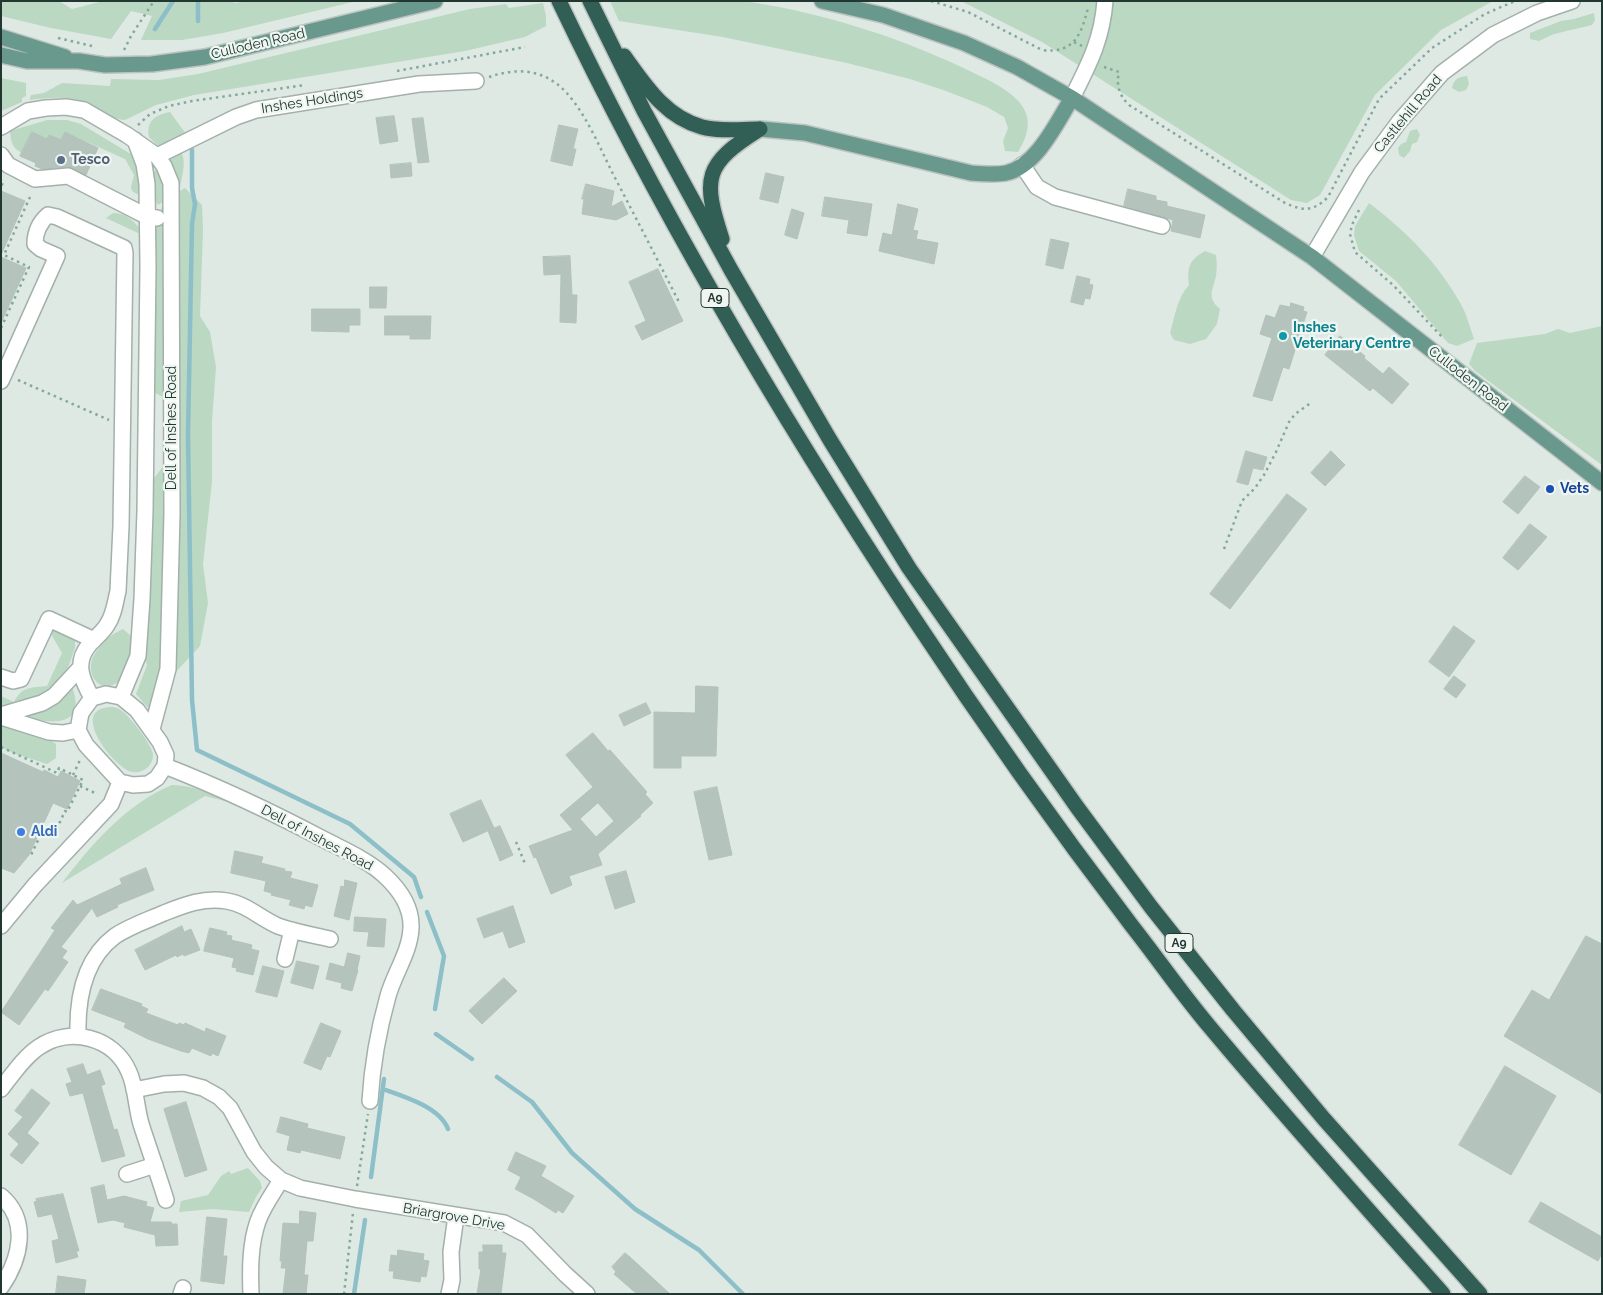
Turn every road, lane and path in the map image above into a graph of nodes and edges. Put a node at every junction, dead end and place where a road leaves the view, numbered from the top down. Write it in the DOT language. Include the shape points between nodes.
graph roads {
  1 [pos="154,1"];
  2 [pos="435,1"];
  3 [pos="558,1"];
  4 [pos="590,1"];
  5 [pos="822,1"];
  6 [pos="931,1"];
  7 [pos="1105,1"];
  8 [pos="1515,1"];
  9 [pos="1572,1"];
  10 [pos="1089,4"];
  11 [pos="600,24"];
  12 [pos="1,37"];
  13 [pos="58,37"];
  14 [pos="98,48"];
  15 [pos="133,50"];
  16 [pos="1,55"];
  17 [pos="79,61"];
  18 [pos="1119,72"];
  19 [pos="476,81"];
  20 [pos="1072,98"];
  21 [pos="1,127"];
  22 [pos="760,129"];
  23 [pos="135,140"];
  24 [pos="1,155"];
  25 [pos="157,156"];
  26 [pos="1022,165"];
  27 [pos="30,197"];
  28 [pos="1359,209"];
  29 [pos="148,217"];
  30 [pos="171,219"];
  31 [pos="1162,226"];
  32 [pos="1312,257"];
  33 [pos="731,270"];
  34 [pos="679,302"];
  35 [pos="1,328"];
  36 [pos="1447,342"];
  37 [pos="2,380"];
  38 [pos="1312,402"];
  39 [pos="114,423"];
  40 [pos="1602,483"];
  41 [pos="1224,549"];
  42 [pos="94,640"];
  43 [pos="80,669"];
  44 [pos="1,676"];
  45 [pos="121,697"];
  46 [pos="92,698"];
  47 [pos="1,716"];
  48 [pos="78,730"];
  49 [pos="152,730"];
  50 [pos="1,747"];
  51 [pos="80,760"];
  52 [pos="165,766"];
  53 [pos="73,775"];
  54 [pos="120,782"];
  55 [pos="80,786"];
  56 [pos="95,794"];
  57 [pos="516,842"];
  58 [pos="31,855"];
  59 [pos="526,866"];
  60 [pos="1,926"];
  61 [pos="292,930"];
  62 [pos="330,939"];
  63 [pos="285,959"];
  64 [pos="78,1035"];
  65 [pos="1,1089"];
  66 [pos="134,1090"];
  67 [pos="370,1101"];
  68 [pos="155,1165"];
  69 [pos="127,1174"];
  70 [pos="281,1180"];
  71 [pos="1,1196"];
  72 [pos="166,1200"];
  73 [pos="456,1216"];
  74 [pos="1,1287"];
  75 [pos="252,1294"];
  76 [pos="449,1294"];
  77 [pos="587,1294"];
  78 [pos="1443,1294"];
  79 [pos="1480,1294"];
  1 -- 15 [label="path" via="124,50"];
  2 -- 17 [label="main road, Culloden Road" via="205,57 152,64 105,65"];
  3 -- 78 [label="highway, A9" via="639,164 786,421 974,710 1074,850 1208,1024"];
  4 -- 11 [label="highway, A9"];
  5 -- 20 [label="main road, Culloden Road" via="883,15 964,43 1017,67"];
  6 -- 10 [label="path" via="968,12 1042,50 1054,52 1074,42 1082,30"];
  7 -- 20 [label="street" via="1093,56"];
  8 -- 18 [label="path" via="1485,14 1432,48 1379,99 1328,197 1313,208 1298,209 1285,203 1128,105 1120,94"];
  9 -- 32 [label="street, Castlehill Road" via="1537,13 1493,35 1442,73 1399,122 1362,172"];
  11 -- 22 [label="highway, A9" via="663,106 681,118 702,127"];
  11 -- 33 [label="highway, A9" via="644,112"];
  12 -- 17 [label="main road, Culloden Road"];
  13 -- 14 [label="path"];
  16 -- 17 [label="main road, Culloden Road" via="27,61"];
  19 -- 25 [label="street, Inshes Holdings" via="419,84 256,110"];
  19 -- 34 [label="path" via="521,70 539,74 567,92 588,125"];
  20 -- 26 [label="main road" via="1048,138"];
  20 -- 32 [label="main road, Culloden Road"];
  21 -- 23 [label="street, Dell of Inshes Road" via="28,112 66,107 84,110"];
  22 -- 26 [label="main road" via="804,133 971,173 1008,173"];
  22 -- 33 [label="highway, A9" via="725,153 712,177 713,211"];
  23 -- 25 [label="street, Dell of Inshes Road"];
  23 -- 29 [label="street, Dell of Inshes Road" via="144,164"];
  24 -- 29 [label="street" via="8,165 35,179 68,176"];
  25 -- 30 [label="street, Dell of Inshes Road" via="171,183"];
  26 -- 31 [label="street" via="1037,187 1055,197"];
  27 -- 35 [label="path" via="4,255 29,267"];
  28 -- 36 [label="path" via="1350,234 1355,252 1393,285"];
  29 -- 30 [label="street"];
  29 -- 45 [label="street, Dell of Inshes Road" via="142,599 138,656"];
  30 -- 49 [label="street, Dell of Inshes Road" via="172,514 168,669"];
  32 -- 40 [label="main road, Culloden Road"];
  33 -- 79 [label="highway, A9" via="830,440 910,568 1150,907 1324,1119"];
  37 -- 39 [label="path" via="12,382 14,378"];
  37 -- 42 [label="street" via="57,256 35,244 41,222 48,215 57,217 124,248 118,591 112,616"];
  38 -- 41 [label="path" via="1289,422 1264,476 1242,501"];
  42 -- 43 [label="street" via="80,662"];
  42 -- 44 [label="street" via="49,619 21,679 13,681"];
  43 -- 46 [label="street"];
  43 -- 47 [label="street" via="54,696"];
  45 -- 46 [label="street" via="106,694"];
  45 -- 49 [label="street" via="137,710"];
  46 -- 48 [label="street" via="81,713"];
  47 -- 48 [label="street" via="49,732"];
  48 -- 54 [label="street" via="86,746"];
  49 -- 52 [label="street" via="166,755"];
  50 -- 53 [label="path" via="57,773 59,768"];
  51 -- 53 [label="path"];
  52 -- 54 [label="street" via="148,784 133,786"];
  52 -- 67 [label="street, Dell of Inshes Road" via="272,812 357,856 384,875 398,890 409,908 412,930 388,995"];
  53 -- 55 [label="path" via="83,780"];
  54 -- 60 [label="street" via="111,804"];
  55 -- 56 [label="path"];
  55 -- 58 [label="path" via="53,837 42,832"];
  57 -- 59 [label="path"];
  61 -- 62 [label="street"];
  61 -- 63 [label="street"];
  61 -- 64 [label="street" via="248,908 227,901 208,900 188,903 131,927 114,937 97,955 86,974 80,995"];
  64 -- 65 [label="street" via="57,1038 38,1047"];
  64 -- 66 [label="street" via="100,1040 118,1054 129,1072"];
  66 -- 68 [label="street"];
  66 -- 70 [label="street" via="184,1083 219,1097 230,1108 254,1152"];
  68 -- 69 [label="street"];
  68 -- 72 [label="street"];
  70 -- 73 [label="street, Briargrove Drive" via="300,1188"];
  70 -- 75 [label="street" via="258,1219 252,1243"];
  71 -- 74 [label="street" via="14,1214 20,1234 18,1254"];
  73 -- 76 [label="street"];
  73 -- 77 [label="street, Briargrove Drive" via="504,1224 527,1235"];
}
